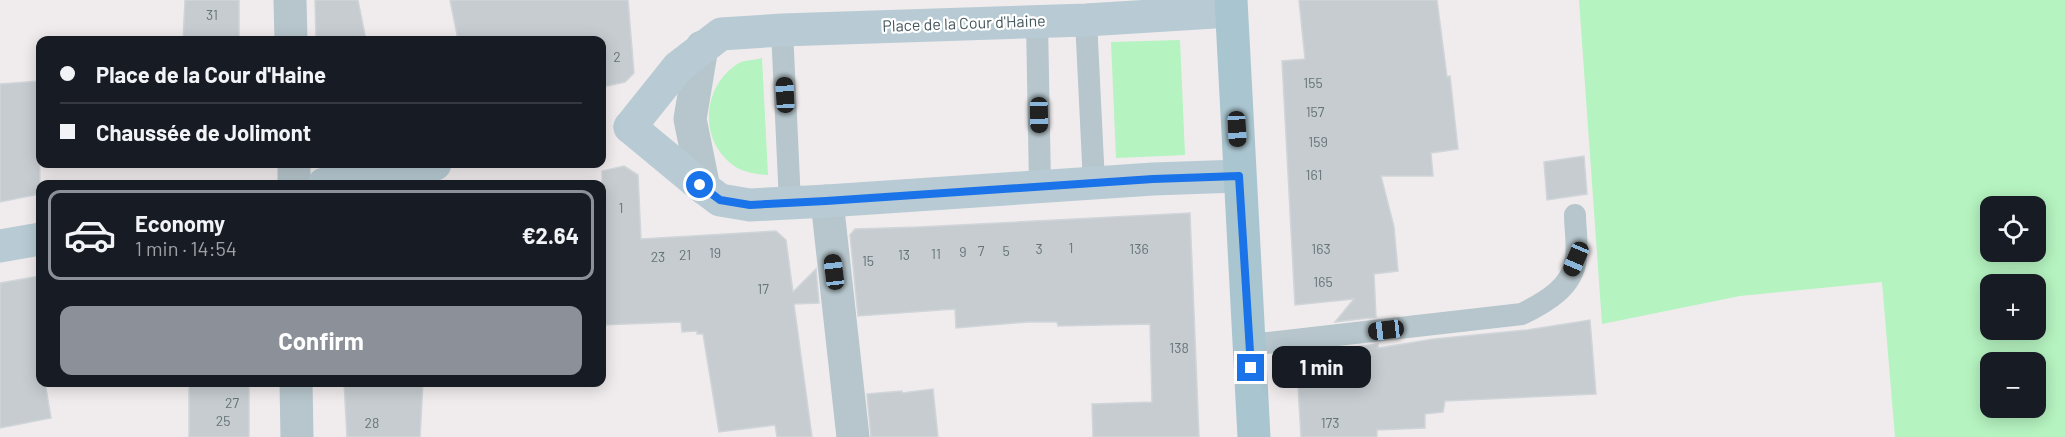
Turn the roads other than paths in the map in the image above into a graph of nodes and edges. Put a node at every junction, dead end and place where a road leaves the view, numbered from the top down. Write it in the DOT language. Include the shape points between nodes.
graph roads {
  1 [pos="290,0"];
  2 [pos="1231,6"];
  3 [pos="1086,20"];
  4 [pos="1037,21"];
  5 [pos="782,30"];
  6 [pos="291,36"];
  7 [pos="702,47"];
  8 [pos="616,130"];
  9 [pos="413,168"];
  10 [pos="1239,176"];
  11 [pos="346,180"];
  12 [pos="1094,183"];
  13 [pos="1040,186"];
  14 [pos="704,188"];
  15 [pos="826,201"];
  16 [pos="790,203"];
  17 [pos="1575,215"];
  18 [pos="36,240"];
  19 [pos="0,246"];
  20 [pos="1250,345"];
  21 [pos="297,387"];
  22 [pos="297,437"];
  23 [pos="853,437"];
  24 [pos="1254,437"];
  1 -- 6 [label="street"];
  2 -- 3 [label="street, Place de la Cour d'Haine"];
  2 -- 10 [label="main road"];
  3 -- 4 [label="street, Place de la Cour d'Haine"];
  3 -- 12 [label="lane"];
  4 -- 5 [label="street, Place de la Cour d'Haine"];
  4 -- 13 [label="lane"];
  5 -- 7 [label="street, Place de la Cour d'Haine" via="721,34"];
  5 -- 16 [label="lane"];
  7 -- 8 [label="street, Place de la Cour d'Haine"];
  7 -- 14 [label="street" via="690,119"];
  8 -- 14 [label="street, Place de la Cour d'Haine"];
  9 -- 11 [label="street"];
  10 -- 12 [label="street, Place de la Cour d'Haine"];
  10 -- 20 [label="main road"];
  12 -- 13 [label="street, Place de la Cour d'Haine"];
  13 -- 15 [label="street, Place de la Cour d'Haine"];
  14 -- 16 [label="street, Place de la Cour d'Haine" via="720,200 750,205"];
  15 -- 16 [label="street, Place de la Cour d'Haine"];
  15 -- 23 [label="street"];
  17 -- 20 [label="lane" via="1576,259 1567,283 1550,300 1522,314"];
  18 -- 19 [label="street"];
  20 -- 24 [label="main road"];
  21 -- 22 [label="street"];
}
